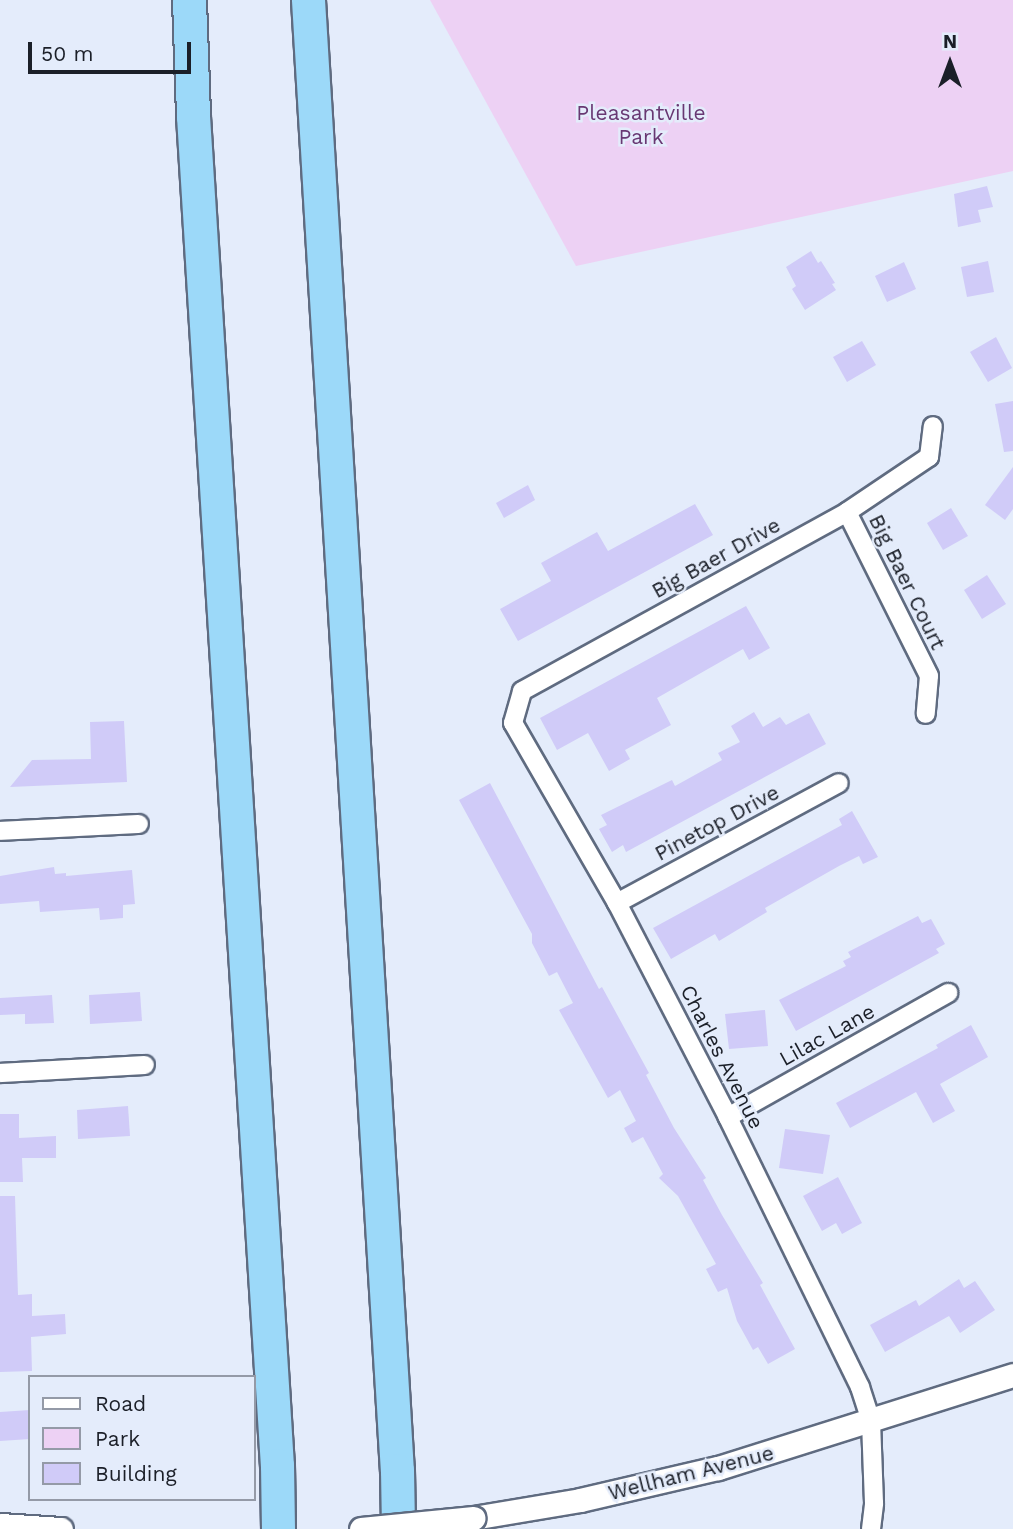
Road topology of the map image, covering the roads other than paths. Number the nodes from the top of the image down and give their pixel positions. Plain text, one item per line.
1 (189, 0) edge
2 (308, 0) edge
3 (933, 426) dead end
4 (847, 512) junction
5 (926, 714) dead end
6 (513, 723) joint
7 (839, 783) dead end
8 (139, 824) dead end
9 (0, 831) edge
10 (617, 903) junction
11 (948, 993) dead end
12 (145, 1065) dead end
13 (0, 1073) edge
14 (728, 1117) junction
15 (1013, 1375) edge
16 (871, 1421) junction
17 (0, 1525) edge
18 (61, 1529) edge
19 (278, 1529) edge
20 (360, 1529) edge
21 (398, 1529) edge
22 (871, 1529) edge

1 - 19 highway
2 - 21 highway
3 - 4 street, Big Baer Drive
4 - 5 street, Big Baer Court
4 - 6 street, Big Baer Drive
6 - 10 street, Charles Avenue
7 - 10 street, Pinetop Drive
8 - 9 street
10 - 14 street, Charles Avenue
11 - 14 street, Lilac Lane
12 - 13 street
14 - 16 street, Charles Avenue
15 - 16 street, Wellham Avenue
16 - 20 street, Wellham Avenue, bridge
16 - 22 street, Charles Avenue
17 - 18 street

